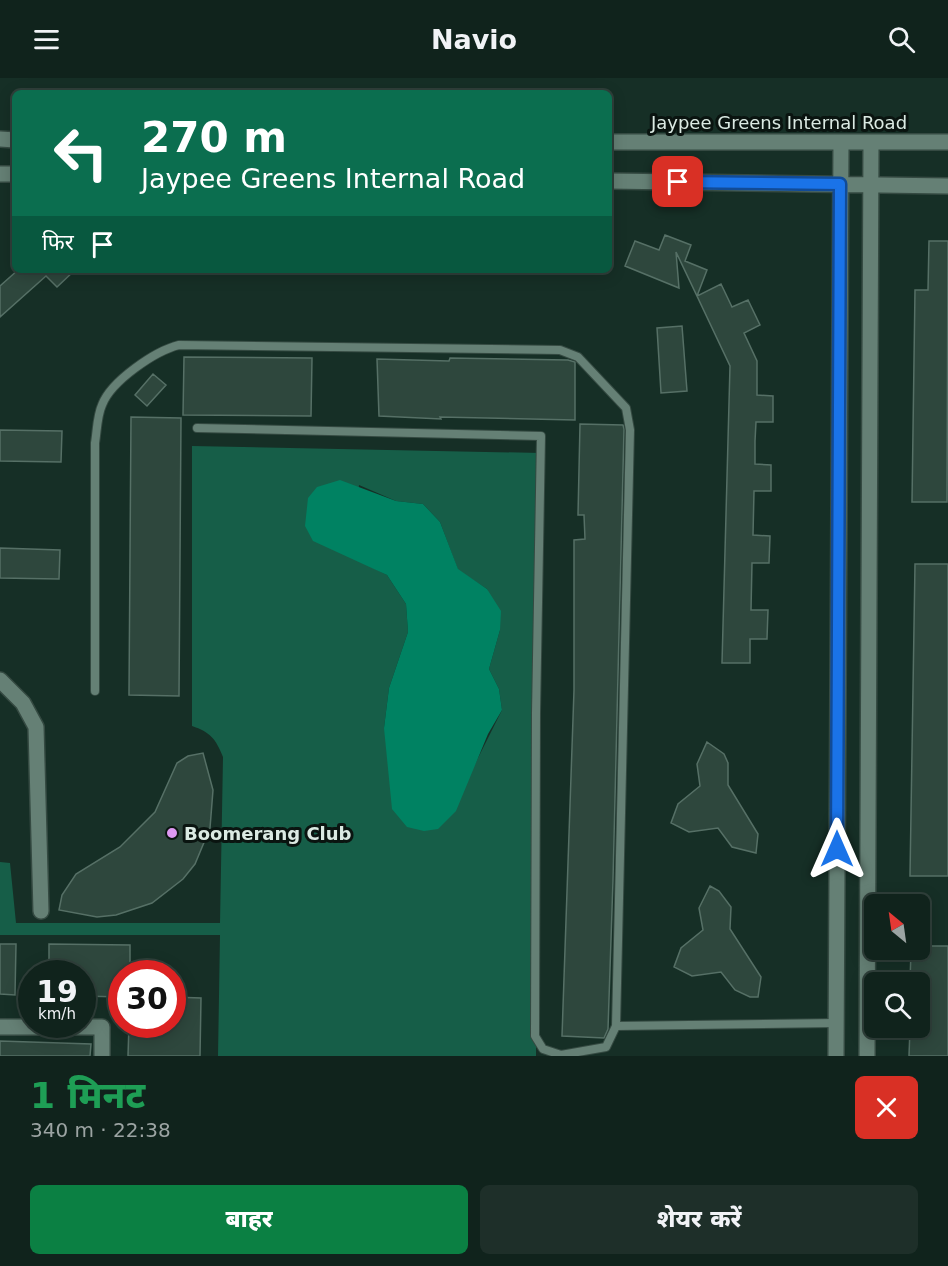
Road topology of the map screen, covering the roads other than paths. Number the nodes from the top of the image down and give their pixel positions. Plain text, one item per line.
1 (612, 142) edge
2 (841, 142) junction
3 (871, 142) junction
4 (948, 142) edge
5 (612, 182) edge
6 (840, 184) junction
7 (871, 185) junction
8 (948, 186) edge
9 (197, 428) dead end
10 (0, 680) edge
11 (95, 691) dead end
12 (41, 911) dead end
13 (836, 1023) junction
14 (616, 1026) junction
15 (0, 1027) edge
16 (102, 1056) edge
17 (836, 1056) edge
18 (867, 1056) edge

1 - 2 street, Jaypee Greens Internal Road
2 - 3 street, Jaypee Greens Internal Road
2 - 6 street
3 - 4 street, Jaypee Greens Internal Road
3 - 7 street
5 - 6 street
6 - 7 street
6 - 13 street
7 - 8 street
7 - 18 street
9 - 14 lane
10 - 12 street
11 - 14 lane
13 - 14 lane
13 - 17 street
15 - 16 street

